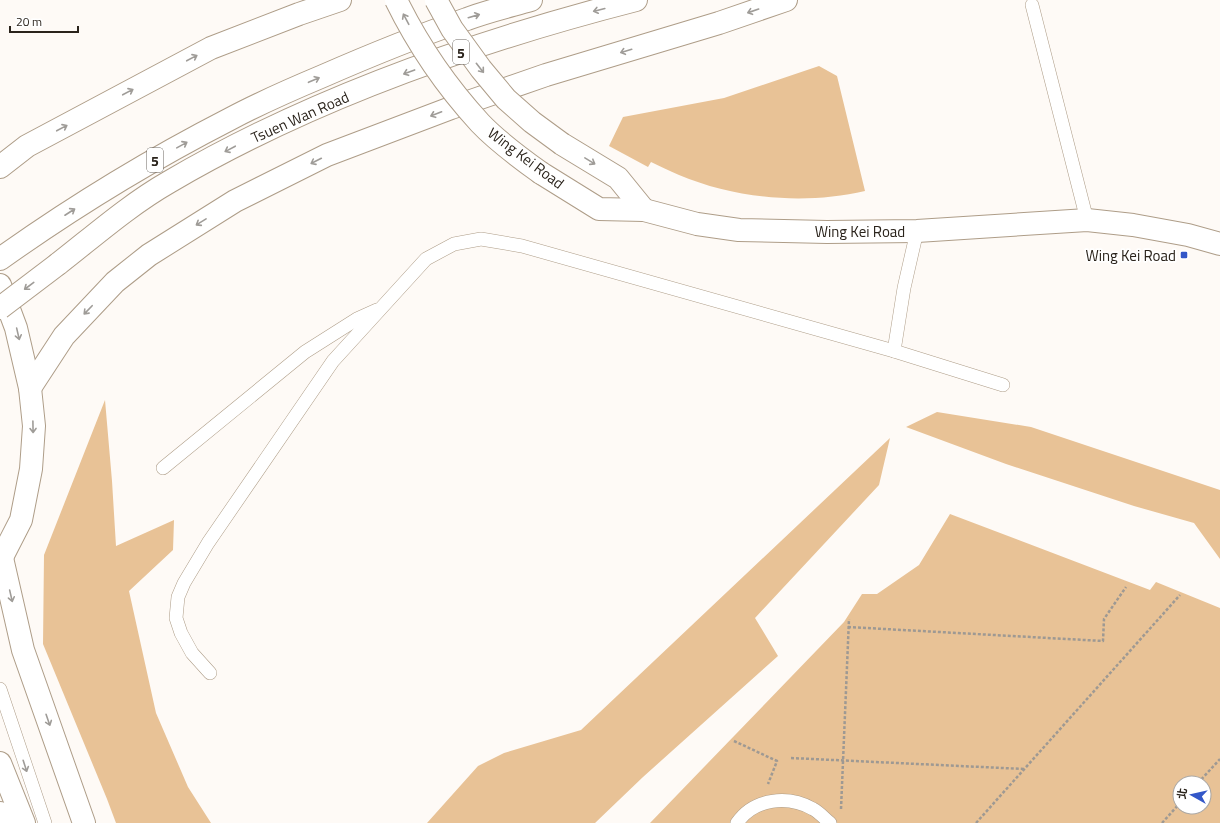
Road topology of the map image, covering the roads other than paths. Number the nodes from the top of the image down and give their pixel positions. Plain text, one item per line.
1 (340, 0) edge
2 (396, 0) edge
3 (436, 0) edge
4 (531, 0) edge
5 (636, 0) edge
6 (786, 0) edge
7 (1032, 5) dead end
8 (0, 146) edge
9 (27, 146) junction
10 (0, 167) edge
11 (644, 210) junction
12 (1087, 220) junction
13 (917, 231) junction
14 (1220, 244) edge
15 (0, 259) edge
16 (0, 285) edge
17 (382, 307) junction
18 (0, 308) edge
19 (894, 351) junction
20 (1003, 385) dead end
21 (30, 388) junction
22 (163, 468) dead end
23 (1, 560) edge
24 (210, 673) dead end
25 (0, 689) edge
26 (0, 762) edge
27 (0, 813) edge
28 (3, 823) edge
29 (24, 823) edge
30 (45, 823) edge
31 (84, 823) edge
32 (737, 823) edge
33 (830, 823) edge

9 -> 1 main road
11 -> 2 main road, Wing Kei Road, bridge
3 -> 11 main road, bridge
15 -> 4 main road, Tsuen Wan Road / 5
5 -> 18 main road, Tsuen Wan Road / 5, bridge
6 -> 21 main road
7 - 12 lane
8 - 9 main road
9 - 10 main road
11 - 13 main road, Wing Kei Road
12 - 13 main road, Wing Kei Road
12 - 14 main road, Wing Kei Road
13 - 19 lane
16 -> 21 main road
17 - 19 lane
17 - 22 lane
17 - 24 lane
19 - 20 lane
21 -> 23 main road
23 -> 31 main road
25 -> 30 lane
26 - 29 main road
27 - 28 main road
32 - 33 lane

